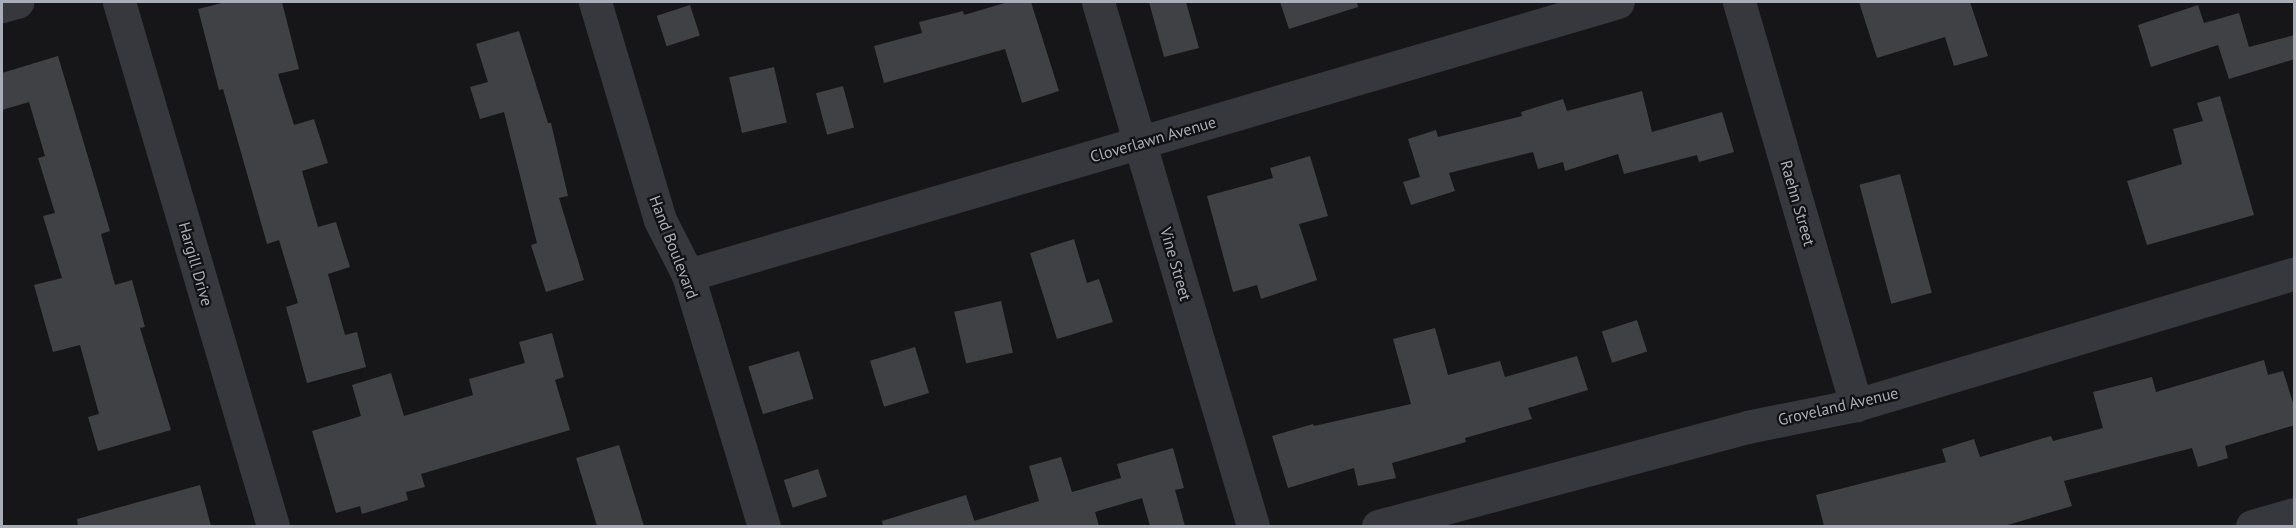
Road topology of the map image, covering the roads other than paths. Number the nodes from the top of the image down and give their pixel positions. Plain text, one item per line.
1 (17, 2) edge
2 (119, 2) edge
3 (595, 2) edge
4 (1098, 2) edge
5 (1618, 2) edge
6 (1739, 2) edge
7 (2, 6) edge
8 (1140, 143) junction
9 (2295, 274) edge
10 (688, 275) junction
11 (1856, 405) junction
12 (2295, 514) edge
13 (273, 526) edge
14 (764, 526) edge
15 (1253, 526) edge
16 (1378, 526) edge
17 (2252, 526) edge

1 - 7 street
2 - 13 street, Hargill Drive
3 - 10 street, Hand Boulevard
4 - 8 street, Vine Street
5 - 8 street, Cloverlawn Avenue
6 - 11 street, Raehn Street
8 - 10 street, Cloverlawn Avenue
8 - 15 street, Vine Street
9 - 11 street, Groveland Avenue
10 - 14 street, Hand Boulevard
11 - 16 street, Groveland Avenue
12 - 17 street

